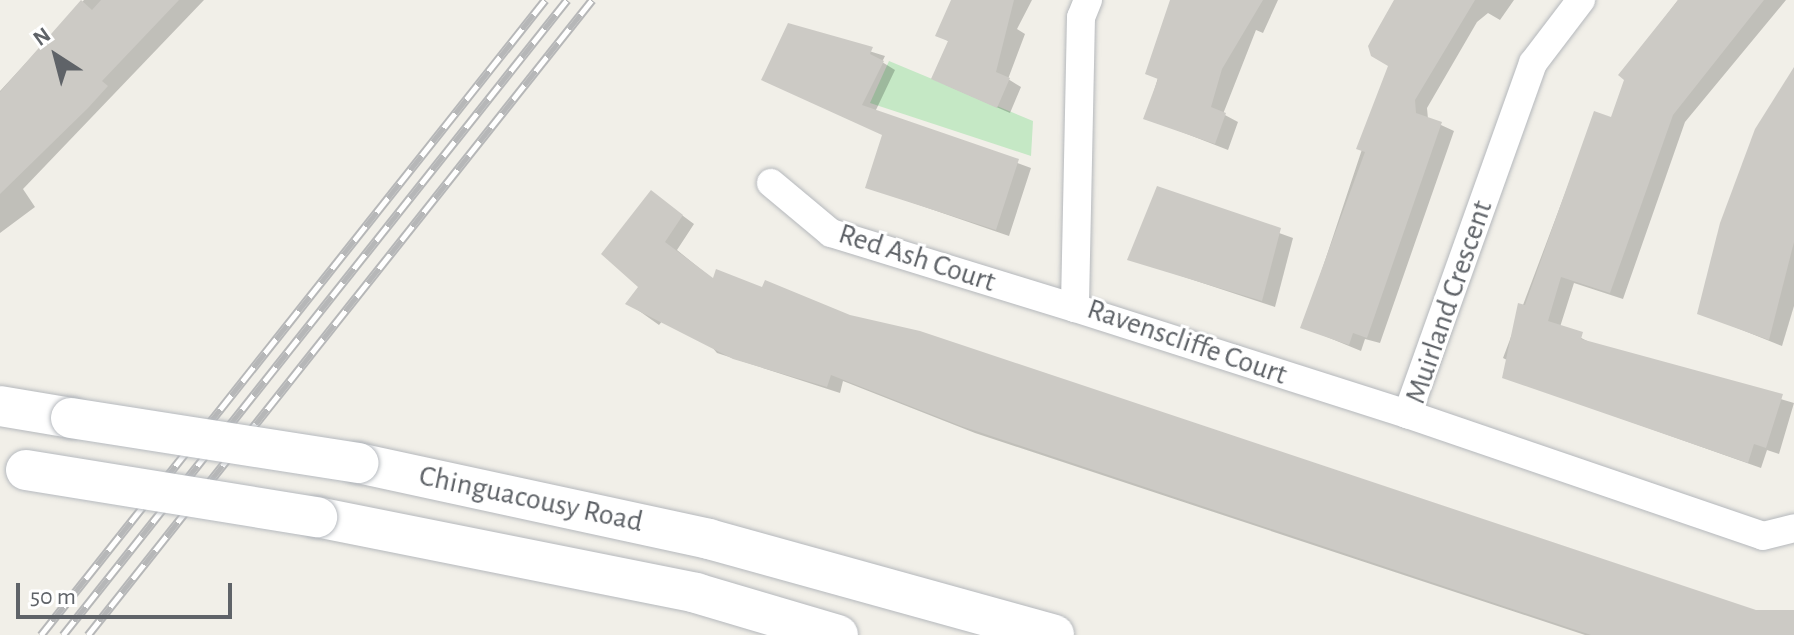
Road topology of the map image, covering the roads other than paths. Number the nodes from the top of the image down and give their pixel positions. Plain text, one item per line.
1 (1088, 0) edge
2 (1581, 0) edge
3 (771, 183) dead end
4 (1075, 308) junction
5 (0, 406) edge
6 (1407, 414) junction
7 (13, 468) edge
8 (1794, 528) edge
9 (838, 635) edge
10 (1054, 635) edge

1 - 4 street, Ravenscliffe Court
2 - 6 street, Muirland Crescent
3 - 4 street, Red Ash Court
4 - 6 street, Ravenscliffe Court
5 - 10 main road, Chinguacousy Road, bridge
6 - 8 street, Muirland Crescent
7 - 9 main road, Chinguacousy Road, bridge

